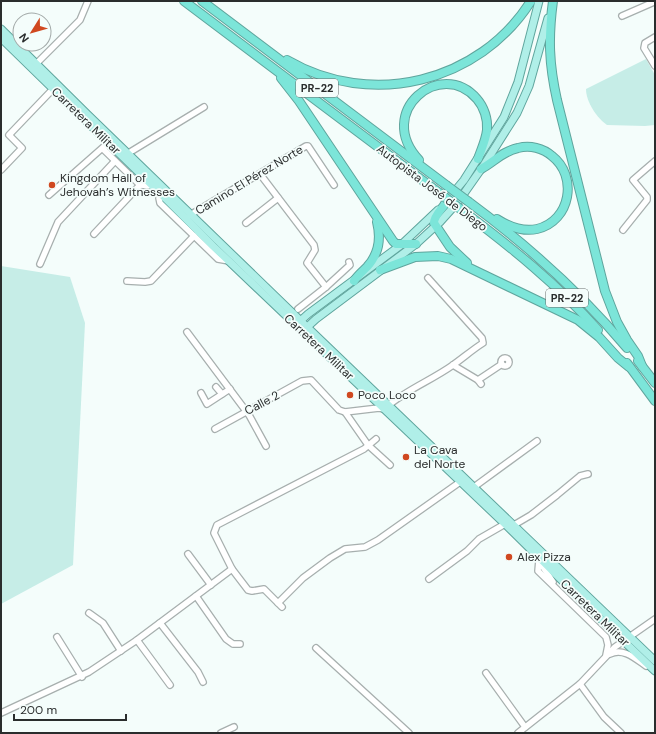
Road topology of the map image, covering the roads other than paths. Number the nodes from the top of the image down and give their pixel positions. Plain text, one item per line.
1 (88, 1) edge
2 (184, 1) edge
3 (202, 1) edge
4 (531, 1) edge
5 (539, 1) edge
6 (553, 1) edge
7 (654, 2) edge
8 (622, 16) dead end
9 (1, 29) edge
10 (655, 37) edge
11 (1, 38) edge
12 (268, 51) junction
13 (265, 62) junction
14 (36, 64) junction
15 (655, 66) edge
16 (54, 89) junction
17 (204, 107) dead end
18 (108, 143) junction
19 (103, 149) junction
20 (127, 154) junction
21 (478, 159) junction
22 (116, 161) junction
23 (655, 161) edge
24 (481, 169) junction
25 (1, 170) edge
26 (260, 174) junction
27 (432, 174) junction
28 (140, 185) junction
29 (334, 185) dead end
30 (154, 186) junction
31 (49, 195) dead end
32 (162, 195) junction
33 (278, 198) junction
34 (445, 204) junction
35 (190, 214) junction
36 (486, 215) junction
37 (376, 217) junction
38 (246, 223) dead end
39 (435, 226) junction
40 (623, 230) dead end
41 (94, 234) dead end
42 (194, 236) junction
43 (416, 244) junction
44 (401, 245) junction
45 (229, 261) junction
46 (350, 262) dead end
47 (40, 264) dead end
48 (380, 270) junction
49 (475, 270) junction
50 (428, 278) dead end
51 (354, 280) junction
52 (127, 281) dead end
53 (326, 287) junction
54 (298, 309) dead end
55 (298, 323) junction
56 (305, 329) junction
57 (187, 332) dead end
58 (502, 364) dead end
59 (453, 365) junction
60 (642, 366) junction
61 (629, 367) junction
62 (655, 383) edge
63 (216, 387) dead end
64 (230, 390) junction
65 (200, 393) dead end
66 (222, 394) junction
67 (655, 401) edge
68 (387, 408) junction
69 (247, 411) junction
70 (345, 412) junction
71 (215, 429) dead end
72 (376, 439) dead end
73 (537, 441) dead end
74 (368, 445) junction
75 (266, 446) dead end
76 (390, 465) dead end
77 (588, 474) dead end
78 (460, 482) junction
79 (474, 487) junction
80 (505, 524) junction
81 (514, 525) junction
82 (534, 552) junction
83 (188, 554) dead end
84 (232, 569) junction
85 (429, 579) dead end
86 (211, 585) junction
87 (196, 596) junction
88 (89, 613) dead end
89 (655, 619) edge
90 (160, 623) junction
91 (57, 637) dead end
92 (626, 638) junction
93 (137, 640) junction
94 (240, 644) dead end
95 (316, 648) dead end
96 (122, 651) junction
97 (606, 656) junction
98 (655, 661) edge
99 (655, 671) edge
100 (486, 673) dead end
101 (82, 677) junction
102 (204, 682) dead end
103 (580, 684) junction
104 (170, 685) dead end
105 (1, 713) edge
106 (234, 727) dead end
107 (526, 727) junction
108 (221, 733) edge
109 (409, 733) edge
110 (518, 733) edge
111 (621, 733) edge

1 - 14 street
2 - 13 highway, Autopista José de Diego / PR-22
3 - 12 highway, Autopista José de Diego / PR-22
4 - 12 highway
5 - 21 main road
6 - 24 main road
6 - 60 highway
7 - 8 street
9 - 14 main road, Carretera Militar
10 - 15 street
11 - 16 main road, Carretera Militar
12 - 27 highway, Autopista José de Diego / PR-22
13 - 37 highway
13 - 61 highway, Autopista José de Diego / PR-22, bridge
14 - 20 main road, Carretera Militar
16 - 18 main road, Carretera Militar
16 - 25 street
17 - 20 street
18 - 19 street
18 - 30 main road, Carretera Militar
19 - 22 street
19 - 31 street
20 - 35 main road, Carretera Militar
21 - 27 highway
21 - 34 main road
22 - 28 street
22 - 47 street
23 - 40 street
24 - 36 highway
24 - 39 main road
26 - 29 street, Camino El Pérez Norte
26 - 33 street
26 - 35 street, Camino El Pérez Norte
27 - 36 highway, Autopista José de Diego / PR-22, bridge
28 - 30 street
28 - 41 street
30 - 32 main road, Carretera Militar
32 - 42 street
32 - 45 main road, Carretera Militar
33 - 38 street
33 - 53 street
34 - 39 highway
34 - 44 main road
35 - 55 main road, Carretera Militar
36 - 60 highway, Autopista José de Diego / PR-22
37 - 44 highway
37 - 51 highway
39 - 43 main road
39 - 49 highway
42 - 45 street
42 - 52 street
43 - 44 highway
43 - 48 main road
44 - 51 main road
45 - 55 main road, Carretera Militar
46 - 53 street
48 - 49 highway
48 - 56 main road
49 - 61 highway
50 - 59 street
51 - 55 main road
53 - 54 street
55 - 56 main road, Carretera Militar
56 - 68 main road, Carretera Militar
57 - 64 street
58 - 59 street
59 - 68 street
60 - 62 highway, Autopista José de Diego / PR-22
61 - 67 highway, Autopista José de Diego / PR-22
63 - 66 street
64 - 66 street
64 - 69 street
65 - 66 street
68 - 70 street
68 - 78 main road, Carretera Militar
68 - 79 main road, Carretera Militar
69 - 70 street, Calle 2
69 - 71 street, Calle 2
69 - 75 street
70 - 74 street
72 - 74 street
73 - 79 street
74 - 76 street
74 - 84 street
77 - 81 street
78 - 80 main road, Carretera Militar
78 - 84 street
79 - 81 main road, Carretera Militar
80 - 81 street
80 - 82 main road, Carretera Militar
80 - 85 street
81 - 92 main road, Carretera Militar
82 - 92 main road, Carretera Militar
82 - 97 street
83 - 86 street
84 - 86 street
86 - 87 street
87 - 90 street
87 - 94 street
88 - 96 street
89 - 92 street
90 - 93 street
90 - 102 street
91 - 101 street
92 - 97 street
92 - 98 main road, Carretera Militar
92 - 99 main road, Carretera Militar
93 - 96 street
93 - 104 street
95 - 109 street
96 - 101 street
97 - 99 street
97 - 103 street
100 - 107 street
101 - 105 street
103 - 107 street
103 - 111 street
106 - 108 street
107 - 110 street

